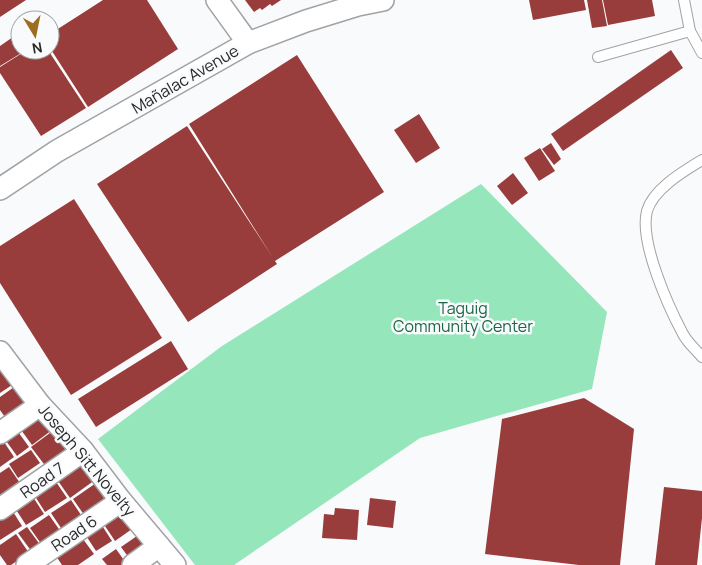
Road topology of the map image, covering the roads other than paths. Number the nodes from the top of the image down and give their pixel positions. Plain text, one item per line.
1 (217, 0) edge
2 (383, 0) edge
3 (684, 0) edge
4 (690, 31) junction
5 (248, 43) junction
6 (702, 53) edge
7 (598, 57) dead end
8 (702, 160) edge
9 (0, 189) edge
10 (1, 354) edge
11 (702, 357) edge
12 (40, 405) junction
13 (0, 433) edge
14 (83, 451) junction
15 (121, 501) junction
16 (0, 508) edge
17 (159, 546) junction
18 (27, 565) edge
19 (132, 565) edge
20 (175, 565) edge

1 - 5 street
2 - 5 street, Mañalac Avenue
3 - 4 lane
4 - 6 lane
4 - 7 lane
5 - 9 street, Mañalac Avenue
8 - 11 lane
10 - 12 street, Joseph Sitt Novelty
12 - 13 street
12 - 14 street, Joseph Sitt Novelty
14 - 15 street, Joseph Sitt Novelty
14 - 16 street, Road 7
15 - 17 street, Joseph Sitt Novelty
15 - 18 street, Road 6
17 - 19 street
17 - 20 street, Joseph Sitt Novelty

